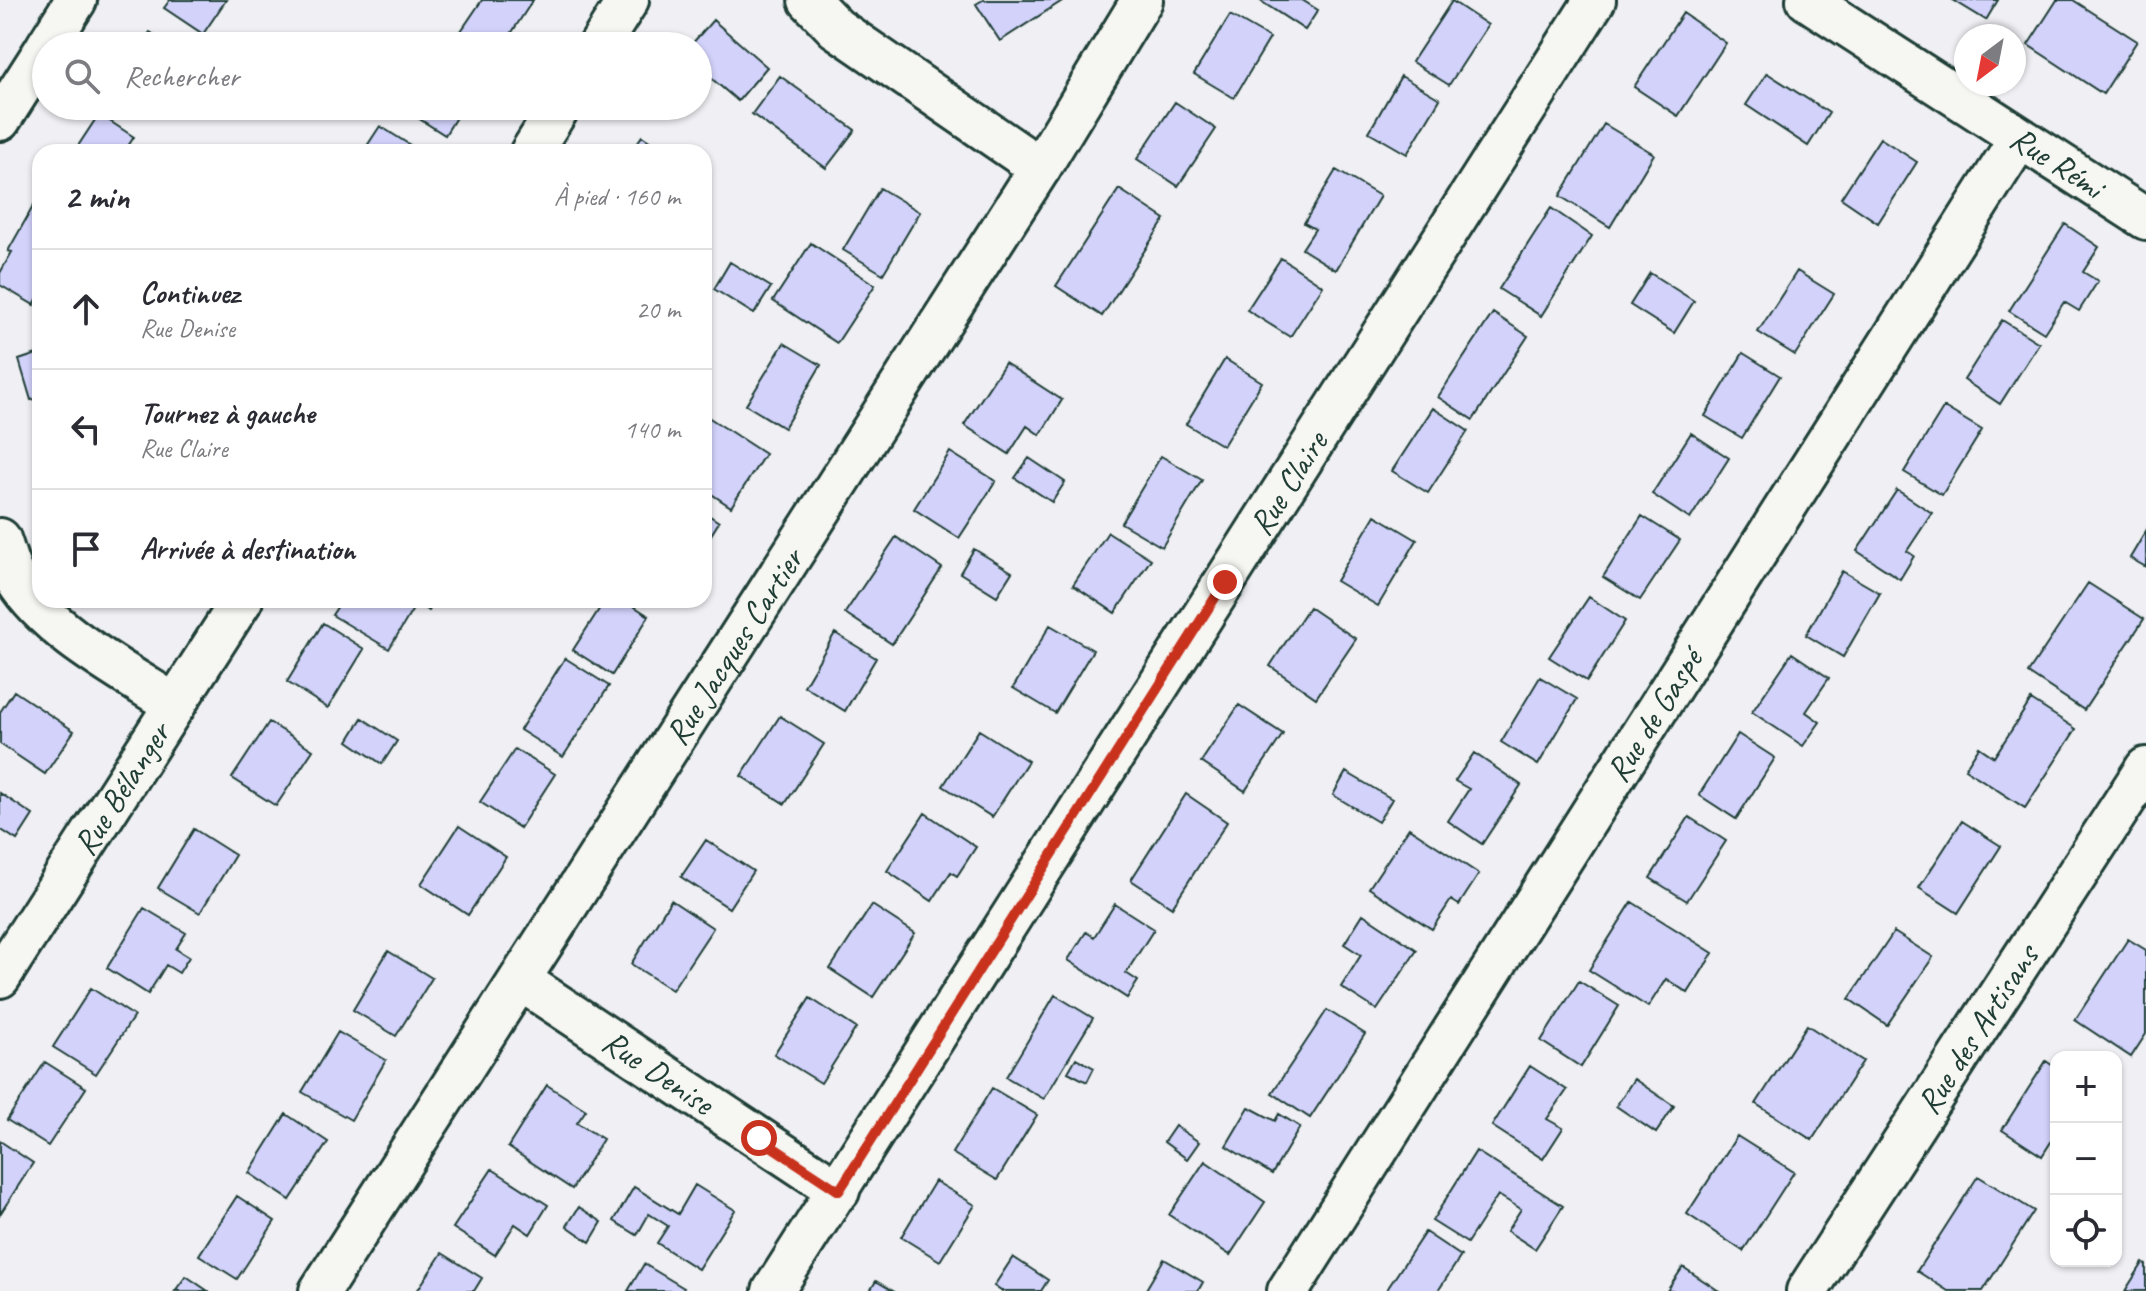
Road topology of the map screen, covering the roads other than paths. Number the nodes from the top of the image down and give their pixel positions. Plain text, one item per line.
1 (76, 0) edge
2 (628, 0) edge
3 (809, 0) edge
4 (1142, 0) edge
5 (1595, 0) edge
6 (1807, 0) edge
7 (56, 32) edge
8 (608, 32) edge
9 (32, 69) edge
10 (0, 120) edge
11 (551, 120) edge
12 (2019, 139) junction
13 (536, 144) edge
14 (1040, 168) junction
15 (2146, 219) edge
16 (0, 539) edge
17 (32, 599) edge
18 (39, 608) edge
19 (237, 608) edge
20 (175, 705) junction
21 (2146, 768) edge
22 (0, 977) edge
23 (520, 980) junction
24 (839, 1191) junction
25 (320, 1291) edge
26 (773, 1291) edge
27 (1288, 1291) edge
28 (1807, 1291) edge

1 - 7 street
2 - 8 street
3 - 14 street
4 - 14 street, Rue Jacques Cartier
5 - 24 street, Rue Claire
6 - 12 street, Rue Rémi
9 - 10 street
11 - 13 street
12 - 15 street, Rue Rémi
12 - 27 street, Rue de Gaspé
14 - 23 street, Rue Jacques Cartier
16 - 17 street
18 - 20 street
19 - 20 street, Rue Bélanger
20 - 22 street, Rue Bélanger
21 - 28 street, Rue des Artisans
23 - 24 street, Rue Denise
23 - 25 street, Rue Jacques Cartier
24 - 26 street, Rue Claire

